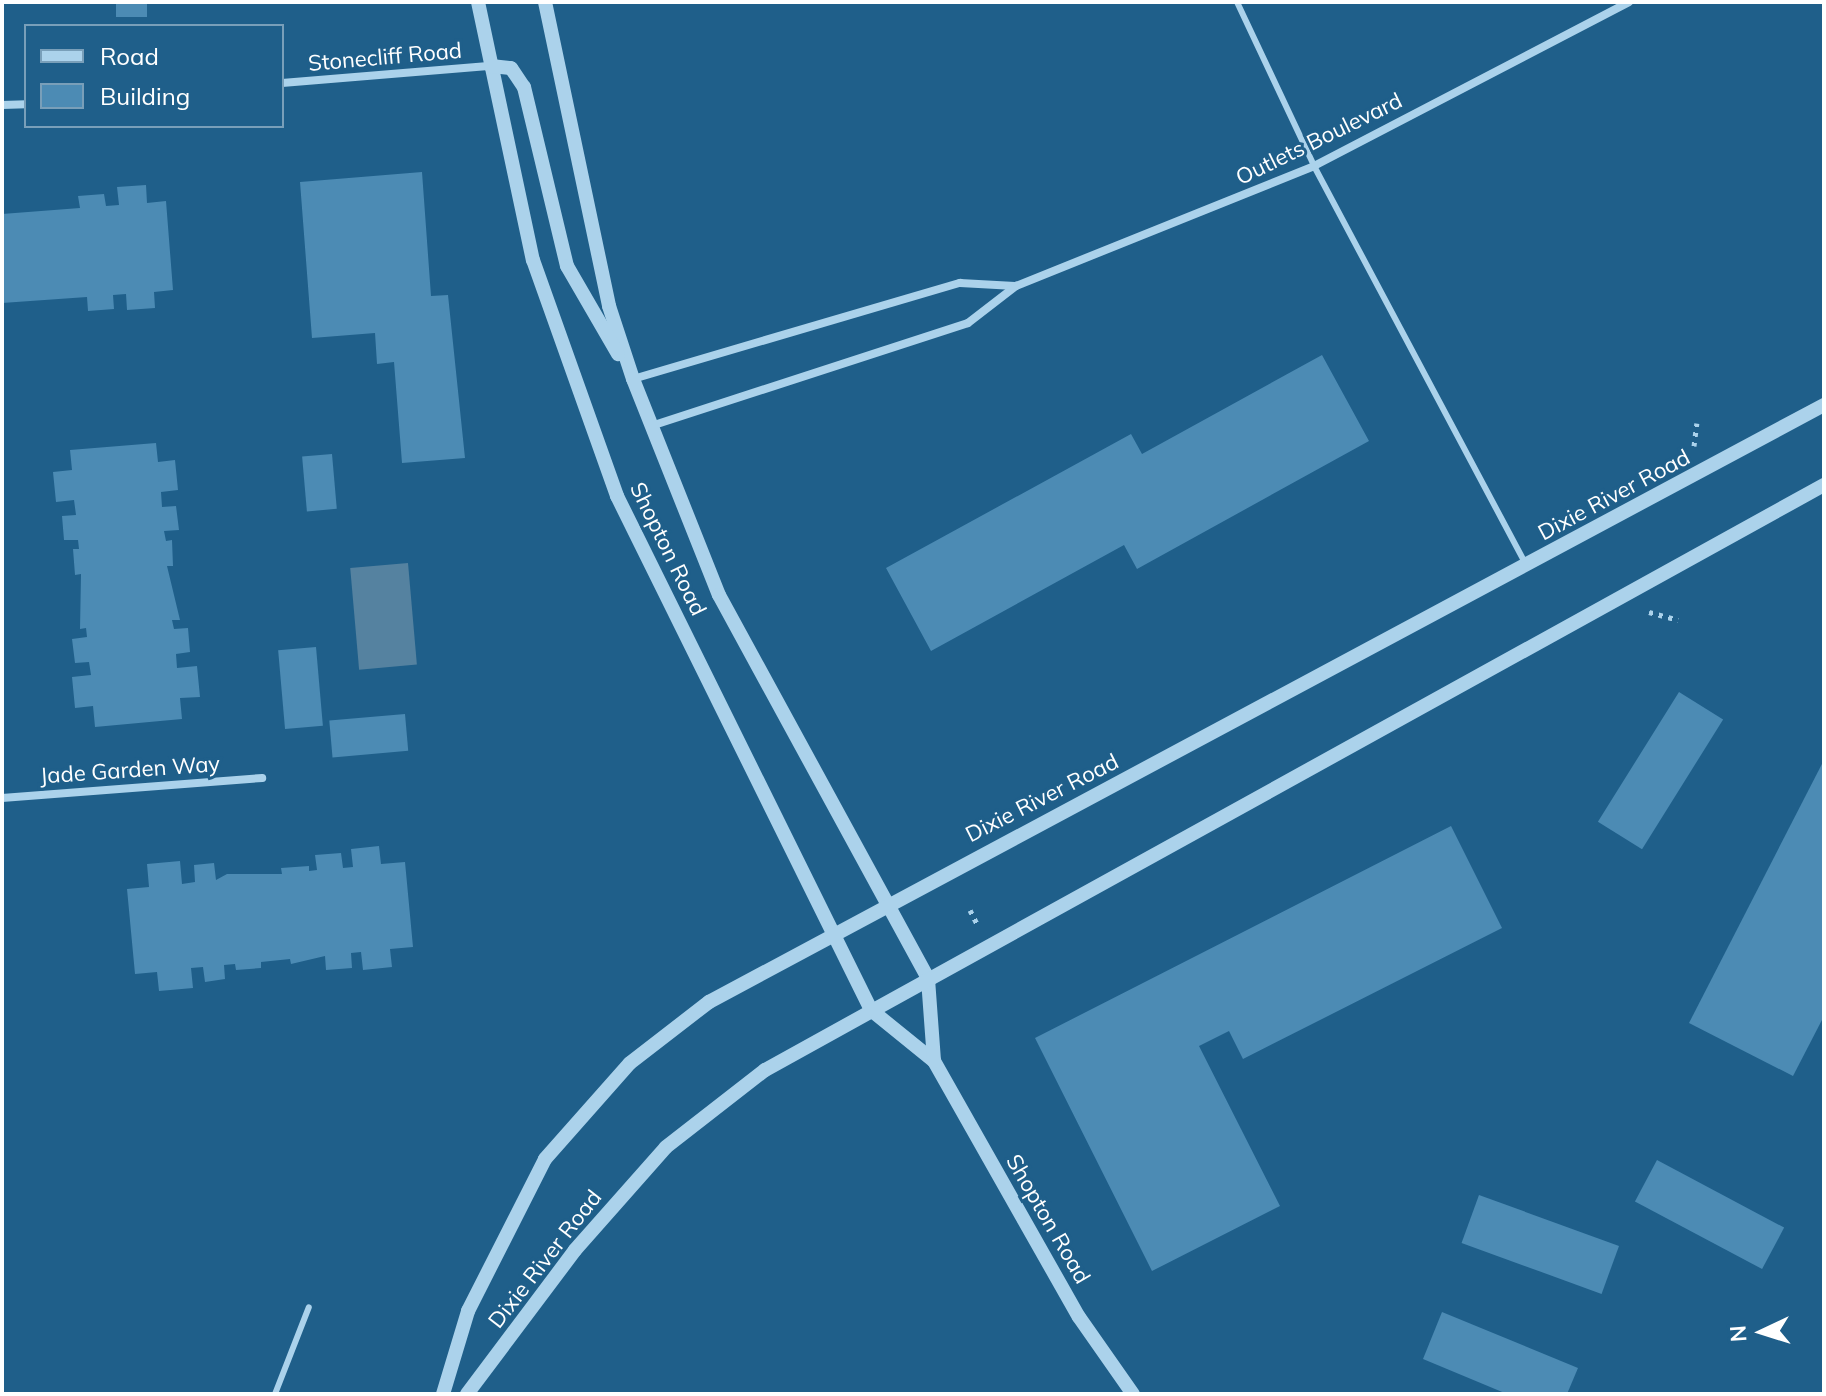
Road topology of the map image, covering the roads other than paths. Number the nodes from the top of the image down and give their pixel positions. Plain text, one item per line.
1 (478, 2) edge
2 (545, 2) edge
3 (1237, 2) edge
4 (1629, 2) edge
5 (491, 66) junction
6 (284, 83) edge
7 (24, 104) edge
8 (2, 105) edge
9 (1314, 166) junction
10 (1016, 286) junction
11 (633, 379) junction
12 (1824, 405) edge
13 (651, 426) junction
14 (1824, 485) edge
15 (1528, 567) junction
16 (262, 778) dead end
17 (2, 798) edge
18 (885, 904) junction
19 (828, 933) junction
20 (928, 979) junction
21 (871, 1010) junction
22 (934, 1061) junction
23 (309, 1307) dead end
24 (275, 1394) edge
25 (443, 1394) edge
26 (467, 1394) edge
27 (1133, 1394) edge

1 - 5 street, Shopton Road
2 - 11 street, Shopton Road
3 - 9 lane
4 - 9 street, Outlets Boulevard
5 - 6 street, Stonecliff Road
5 - 11 street
5 - 19 street, Shopton Road
7 - 8 street
9 - 10 street, Outlets Boulevard
9 - 15 lane
10 - 11 street, Outlets Boulevard
10 - 13 street, Outlets Boulevard
11 - 13 street, Shopton Road
12 - 15 street, Dixie River Road
13 - 18 street, Shopton Road
14 - 20 street, Dixie River Road
15 - 18 street, Dixie River Road
16 - 17 street, Jade Garden Way
18 - 19 street, Dixie River Road
18 - 20 street, Shopton Road
19 - 21 street, Shopton Road
19 - 25 street, Dixie River Road
20 - 21 street, Dixie River Road
20 - 22 street, Shopton Road
21 - 22 street, Shopton Road
21 - 26 street, Dixie River Road
22 - 27 street, Shopton Road
23 - 24 lane

